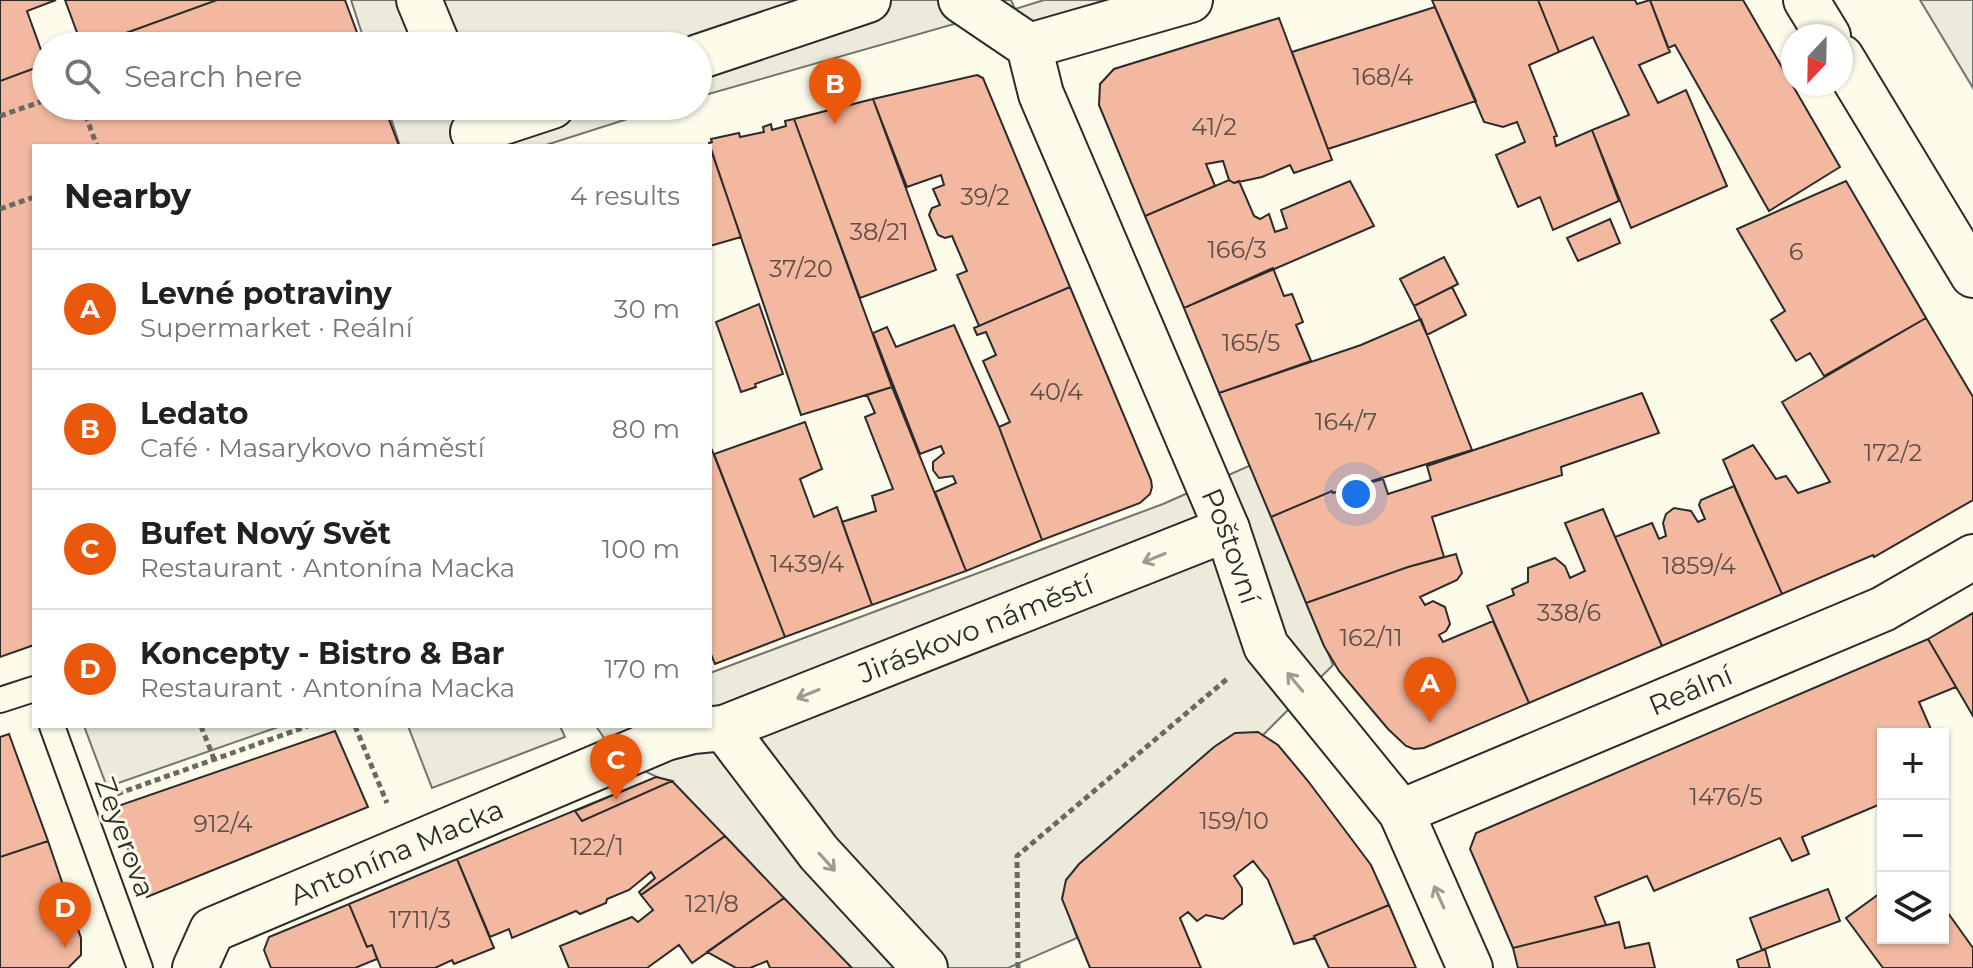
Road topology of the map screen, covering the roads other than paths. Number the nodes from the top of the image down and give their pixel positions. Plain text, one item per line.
1 (419, 0) edge
2 (868, 0) edge
3 (961, 0) edge
4 (1190, 0) edge
5 (1806, 0) edge
6 (1821, 24) edge
7 (432, 32) edge
8 (1029, 46) junction
9 (712, 52) edge
10 (1853, 77) edge
11 (499, 120) edge
12 (469, 128) edge
13 (1973, 275) edge
14 (1227, 529) junction
15 (1973, 557) edge
16 (32, 690) edge
17 (0, 700) edge
18 (53, 728) edge
19 (724, 728) junction
20 (628, 744) edge
21 (1401, 812) junction
22 (140, 968) edge
23 (195, 968) edge
24 (925, 968) edge
25 (1470, 968) edge

1 - 7 street
2 - 9 street
3 - 8 street
4 - 8 street
5 - 6 street
8 - 14 street, Poštovní
10 - 13 street
11 - 12 street
14 -> 19 street, Jiráskovo náměstí
21 -> 14 street, Poštovní
15 - 21 street, Reální
16 - 17 lane
18 - 22 lane, Zeyerova
19 - 20 street, Jiráskovo náměstí
19 -> 24 street
20 - 23 street, Antonína Macka
25 -> 21 street, Poštovní

